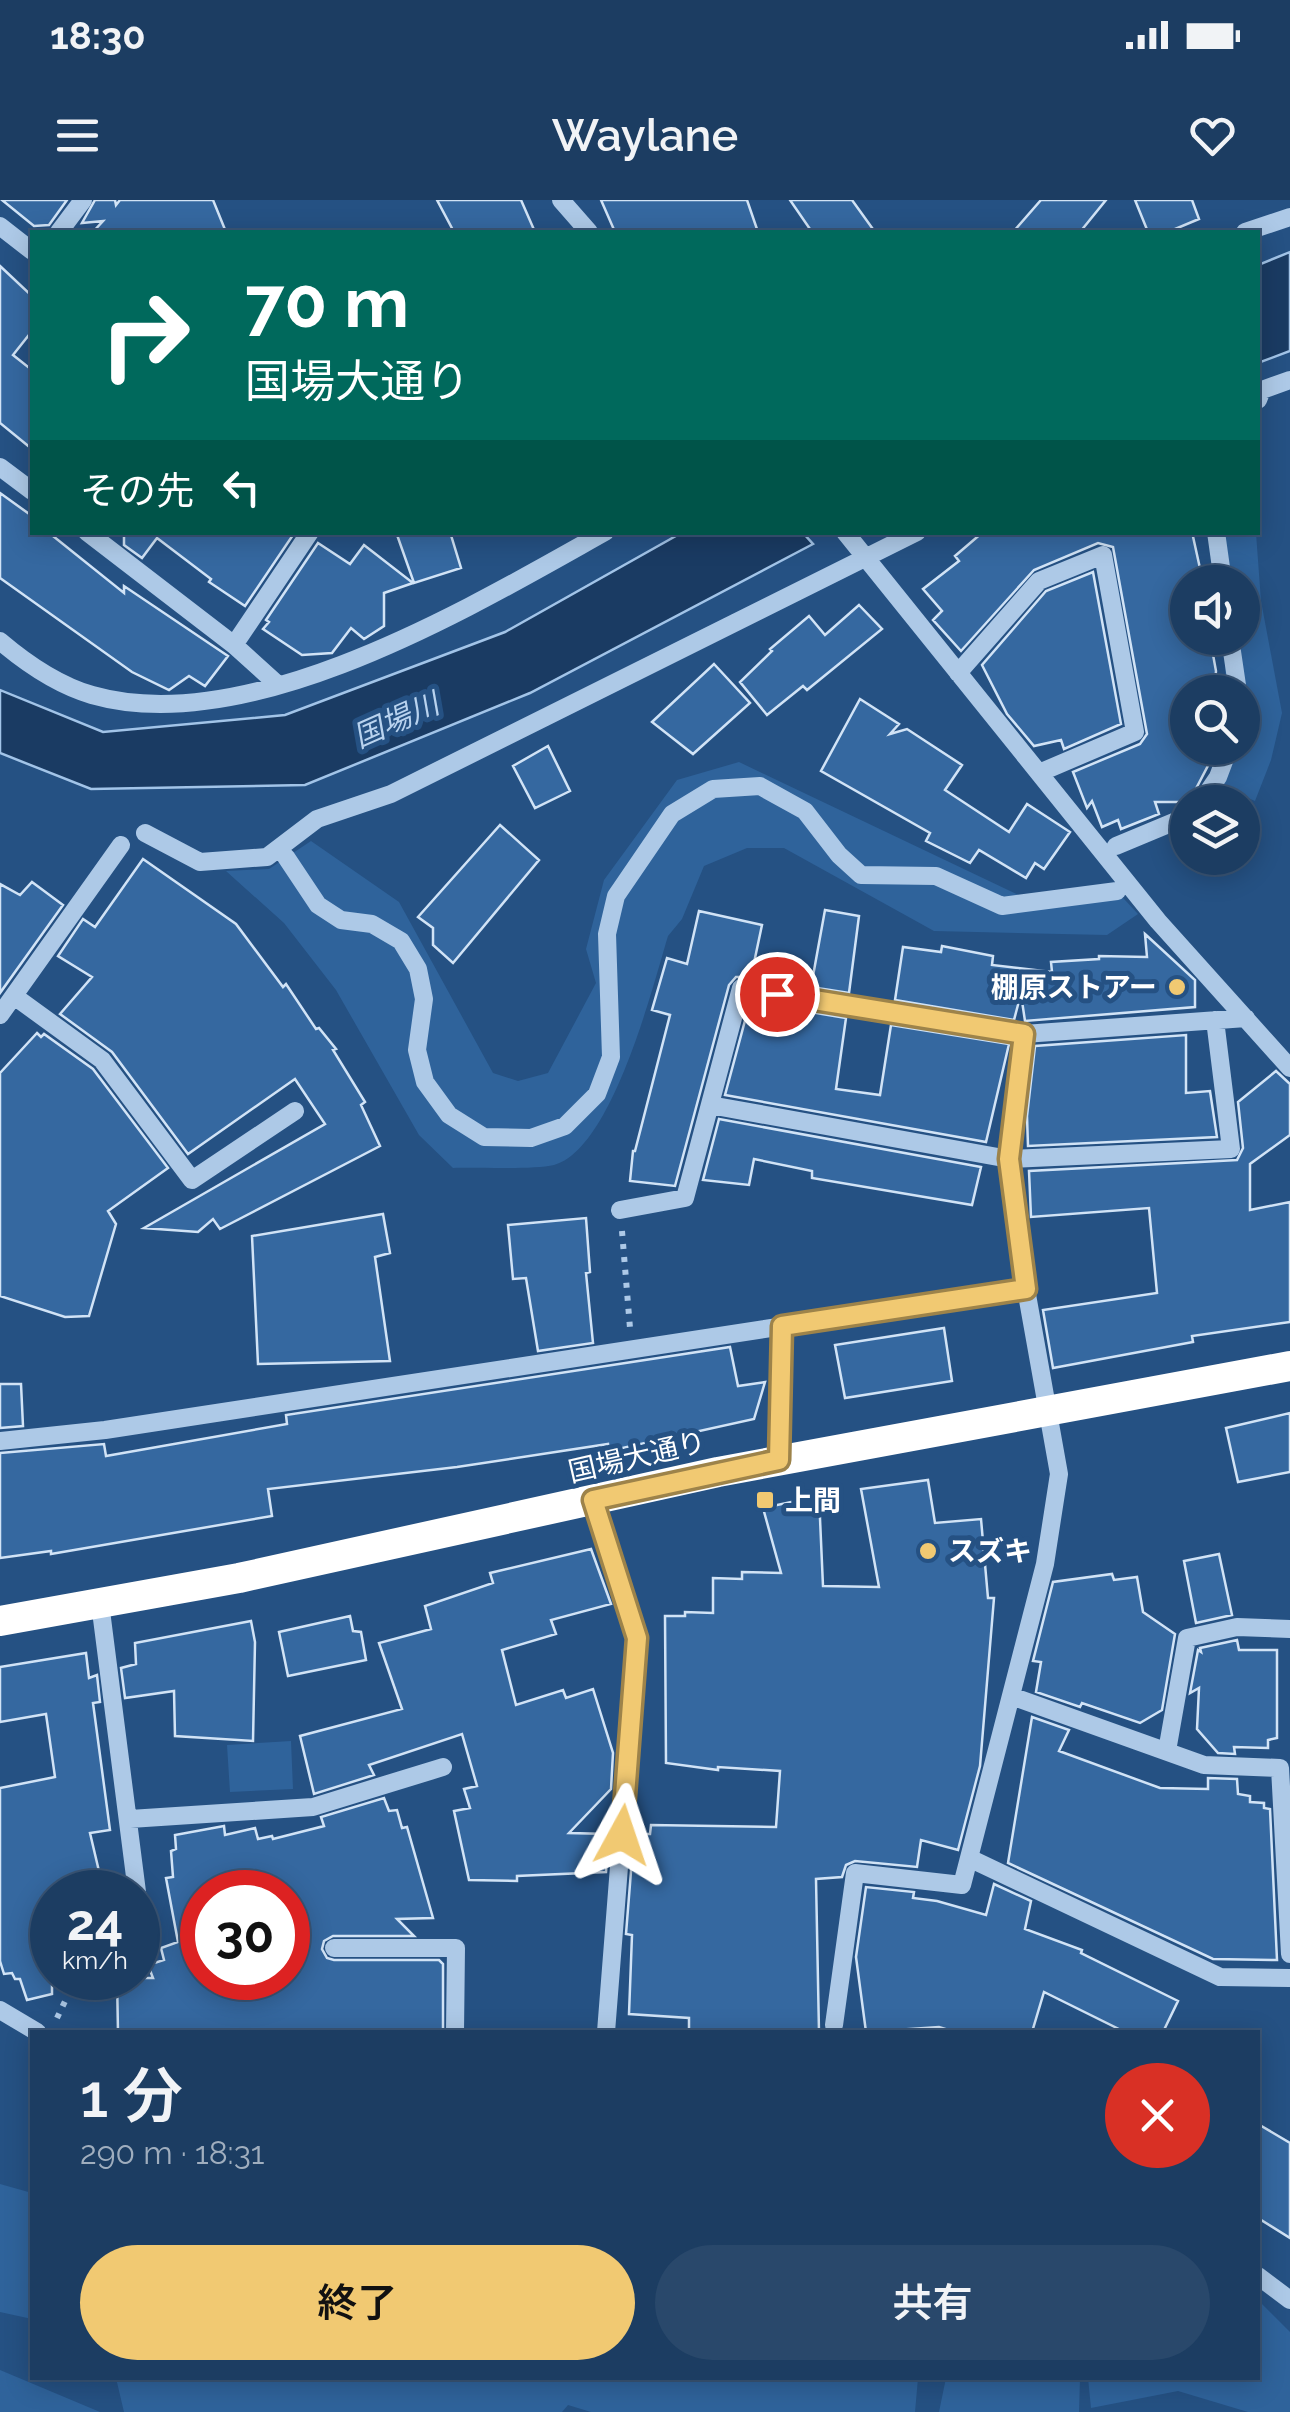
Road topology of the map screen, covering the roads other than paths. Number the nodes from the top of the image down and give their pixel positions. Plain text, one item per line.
1 (83, 200) edge
2 (561, 200) edge
3 (1290, 217) edge
4 (0, 226) edge
5 (60, 230) edge
6 (587, 230) edge
7 (1251, 230) edge
8 (30, 249) edge
9 (1290, 380) edge
10 (1260, 395) edge
11 (0, 467) edge
12 (30, 490) edge
13 (90, 535) edge
14 (308, 535) edge
15 (599, 535) edge
16 (903, 535) edge
17 (1216, 535) edge
18 (855, 545) edge
19 (1221, 565) edge
20 (0, 641) edge
21 (234, 645) junction
22 (958, 673) junction
23 (276, 684) junction
24 (1039, 773) junction
25 (1170, 824) edge
26 (145, 834) dead end
27 (121, 845) dead end
28 (1116, 846) dead end
29 (286, 858) dead end
30 (1117, 890) dead end
31 (14, 996) junction
32 (0, 1016) edge
33 (1246, 1018) junction
34 (1215, 1020) junction
35 (1024, 1034) junction
36 (1290, 1068) edge
37 (710, 1105) junction
38 (295, 1111) dead end
39 (1009, 1159) junction
40 (620, 1210) road end
41 (1026, 1289) junction
42 (782, 1326) junction
43 (1290, 1366) edge
44 (1047, 1412) junction
45 (0, 1441) edge
46 (779, 1460) junction
47 (593, 1500) junction
48 (100, 1603) junction
49 (0, 1621) edge
50 (1290, 1629) edge
51 (1011, 1696) junction
52 (1166, 1751) junction
53 (443, 1766) dead end
54 (130, 1819) junction
55 (969, 1858) junction
56 (135, 1870) edge
57 (334, 1948) dead end
58 (1290, 1954) edge
59 (1290, 1978) edge
60 (0, 2010) edge
61 (834, 2025) dead end
62 (34, 2030) edge
63 (455, 2030) edge
64 (606, 2030) edge
65 (1260, 2278) edge
66 (1290, 2300) edge

1 - 5 street
2 - 6 street
3 - 7 street
4 - 8 street
9 - 10 street
11 - 12 street
13 - 21 street
14 - 21 street
15 - 23 street
16 - 18 street
17 - 19 street
18 - 22 street
18 - 26 street
20 - 23 street
21 - 23 street
22 - 24 street
22 - 24 street
24 - 33 street
25 - 28 street
27 - 31 street
29 - 30 street
31 - 32 street
31 - 38 street
33 - 34 street
33 - 36 street
34 - 35 street
34 - 39 street
35 - 37 street
35 - 39 street
37 - 39 street
37 - 40 street
39 - 41 street
41 - 42 street
41 - 44 street
42 - 45 street
42 - 46 street
43 - 44 highway, 国場大通り
44 - 46 highway, 国場大通り
44 - 51 street
46 - 47 highway, 国場大通り
47 - 48 highway, 国場大通り
47 - 64 street
48 - 49 highway, 国場大通り
48 - 54 street
50 - 52 street
51 - 52 street
51 - 55 street
52 - 58 street
53 - 54 street
54 - 56 street
55 - 59 street
55 - 61 street
57 - 63 street
60 - 62 street
65 - 66 street

